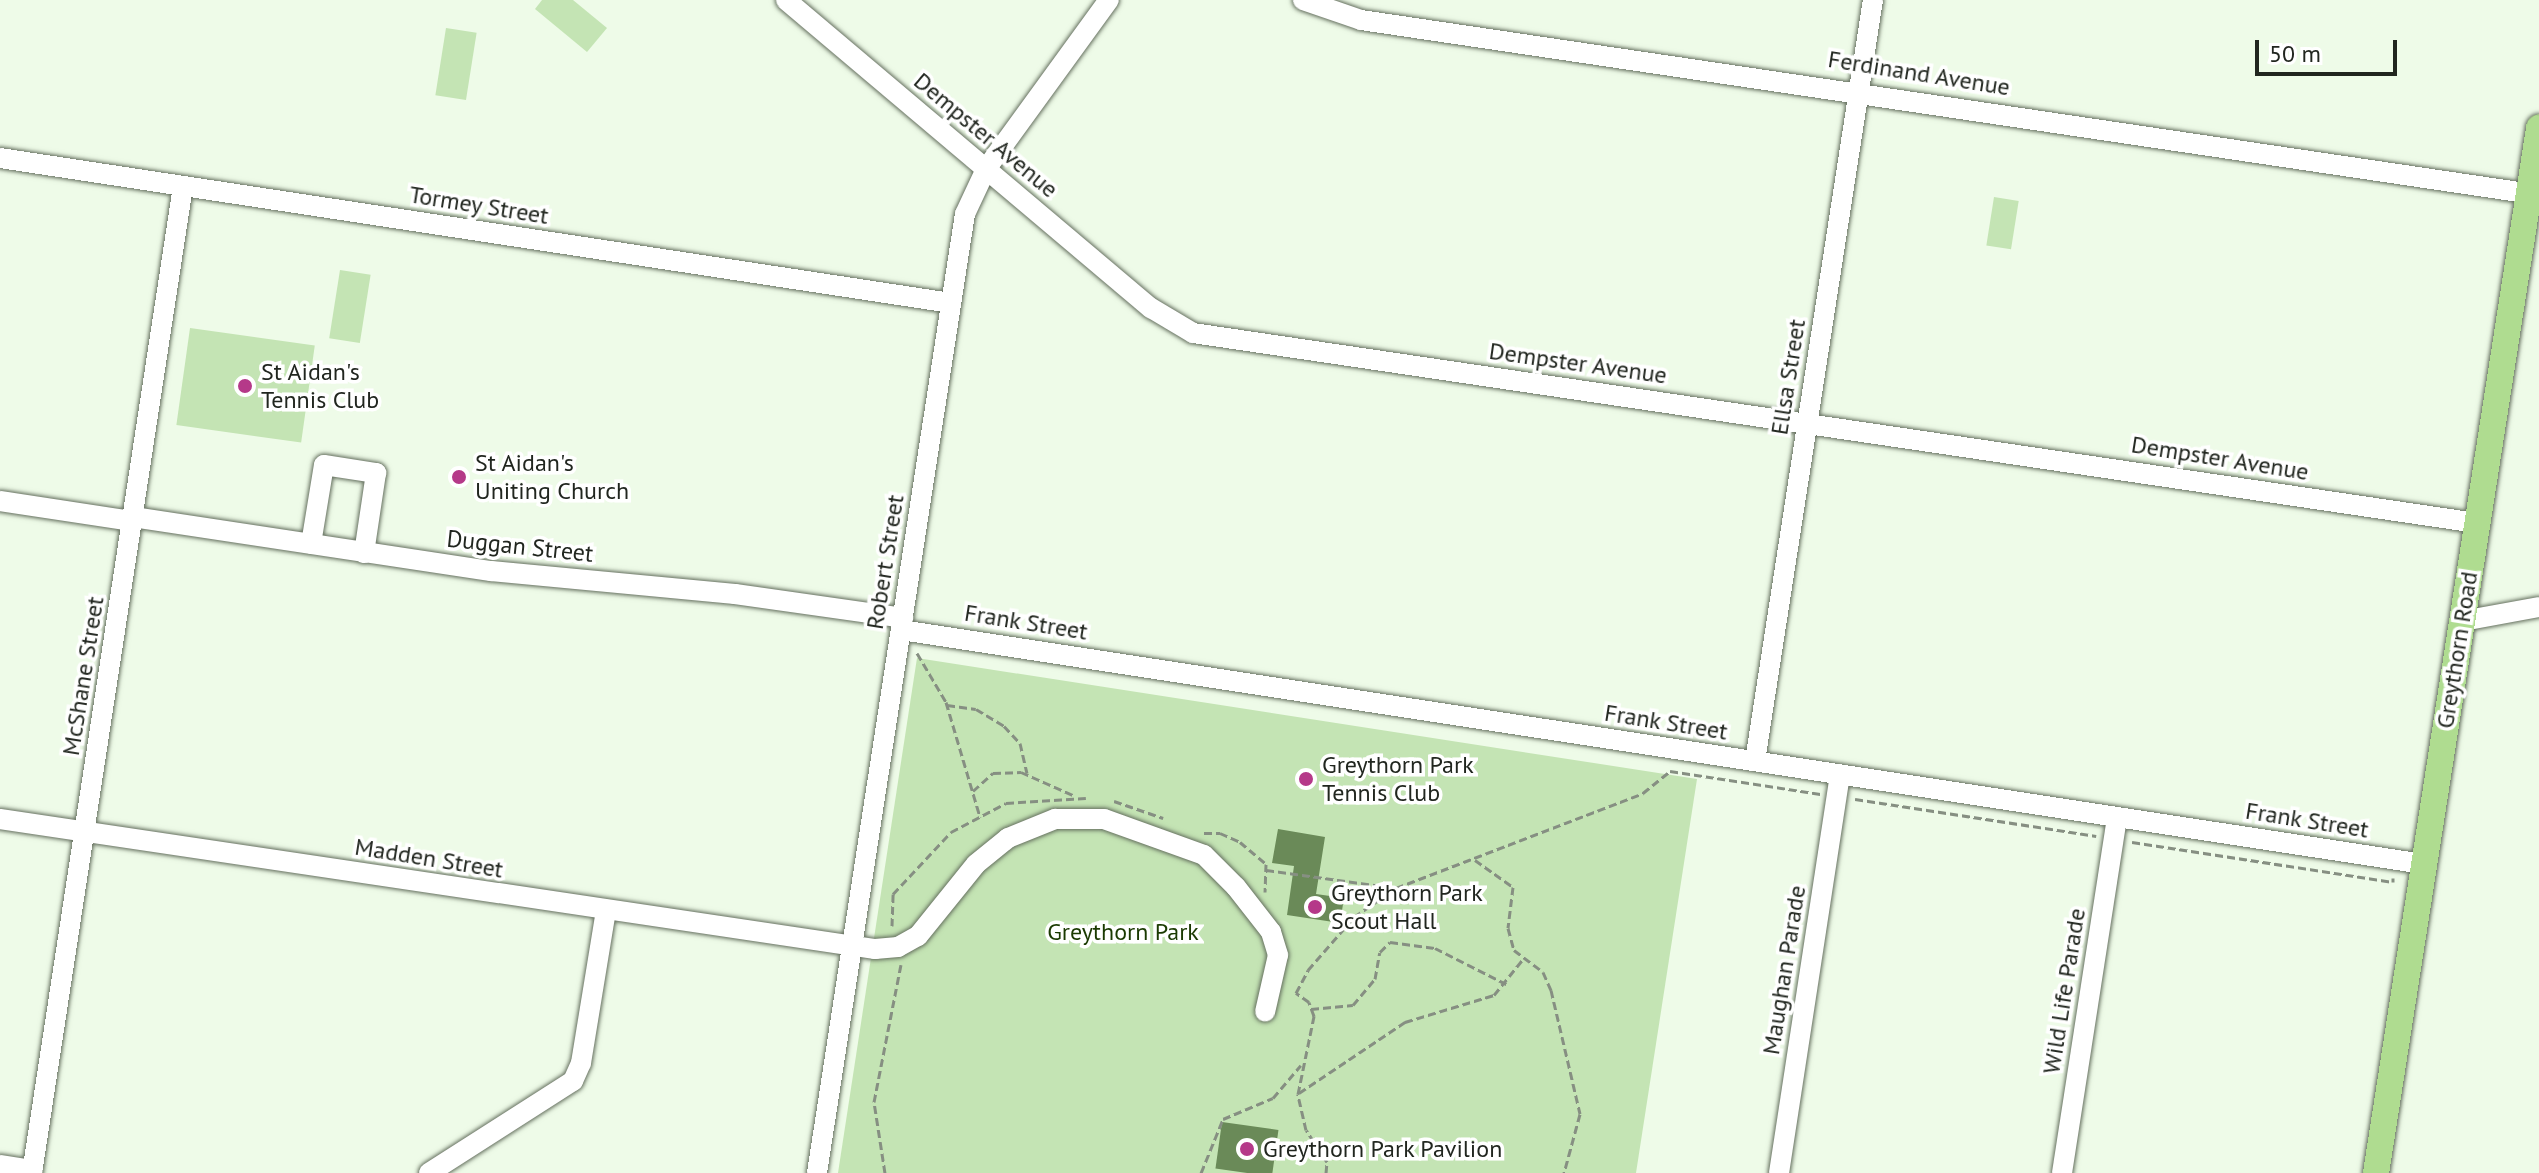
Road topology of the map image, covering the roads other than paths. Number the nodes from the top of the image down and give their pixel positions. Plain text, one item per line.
1 (786, 0) edge
2 (1109, 0) edge
3 (1303, 0) edge
4 (1873, 0) edge
5 (1859, 90) junction
6 (2539, 128) edge
7 (0, 158) edge
8 (986, 169) junction
9 (183, 186) junction
10 (2534, 194) edge
11 (951, 303) junction
12 (1807, 423) junction
13 (0, 501) edge
14 (133, 519) junction
15 (2477, 523) junction
16 (311, 544) junction
17 (364, 553) junction
18 (2539, 607) edge
19 (2462, 621) junction
20 (902, 624) junction
21 (1755, 761) junction
22 (1840, 775) junction
23 (2117, 818) junction
24 (0, 819) edge
25 (85, 832) junction
26 (2423, 864) junction
27 (606, 911) junction
28 (851, 947) junction
29 (1265, 1012) dead end
30 (0, 1165) edge
31 (33, 1171) edge
32 (429, 1173) edge
33 (817, 1173) edge
34 (1779, 1173) edge
35 (2062, 1173) edge
36 (2376, 1173) edge

1 - 8 street, Dempster Avenue
2 - 8 street, Robert Street
3 - 5 street, Ferdinand Avenue
4 - 5 street, Ellsa Street
5 - 10 street, Ferdinand Avenue
5 - 12 street, Ellsa Street
6 - 10 main road, Greythorn Road
7 - 9 street, Tormey Street
8 - 11 street, Robert Street
8 - 12 street, Dempster Avenue
9 - 11 street, Tormey Street
9 - 14 street, McShane Street
10 - 15 main road, Greythorn Road
11 - 20 street, Robert Street
12 - 15 street, Dempster Avenue
12 - 21 street, Ellsa Street
13 - 14 street, Duggan Street
14 - 16 street, Duggan Street
14 - 25 street, McShane Street
15 - 19 main road, Greythorn Road
16 - 17 street, Duggan Street
16 - 17 street
17 - 20 street, Duggan Street
18 - 19 street
19 - 26 main road, Greythorn Road
20 - 21 street, Frank Street
20 - 28 street, Robert Street
21 - 22 street, Frank Street
22 - 23 street, Frank Street
22 - 34 street, Maughan Parade
23 - 26 street, Frank Street
23 - 35 street, Wild Life Parade
24 - 25 street, Madden Street
25 - 27 street, Madden Street
25 - 31 street, McShane Street
26 - 36 main road, Greythorn Road
27 - 28 street, Madden Street
27 - 32 street
28 - 29 street, Madden Street
28 - 33 street, Robert Street
30 - 31 street

